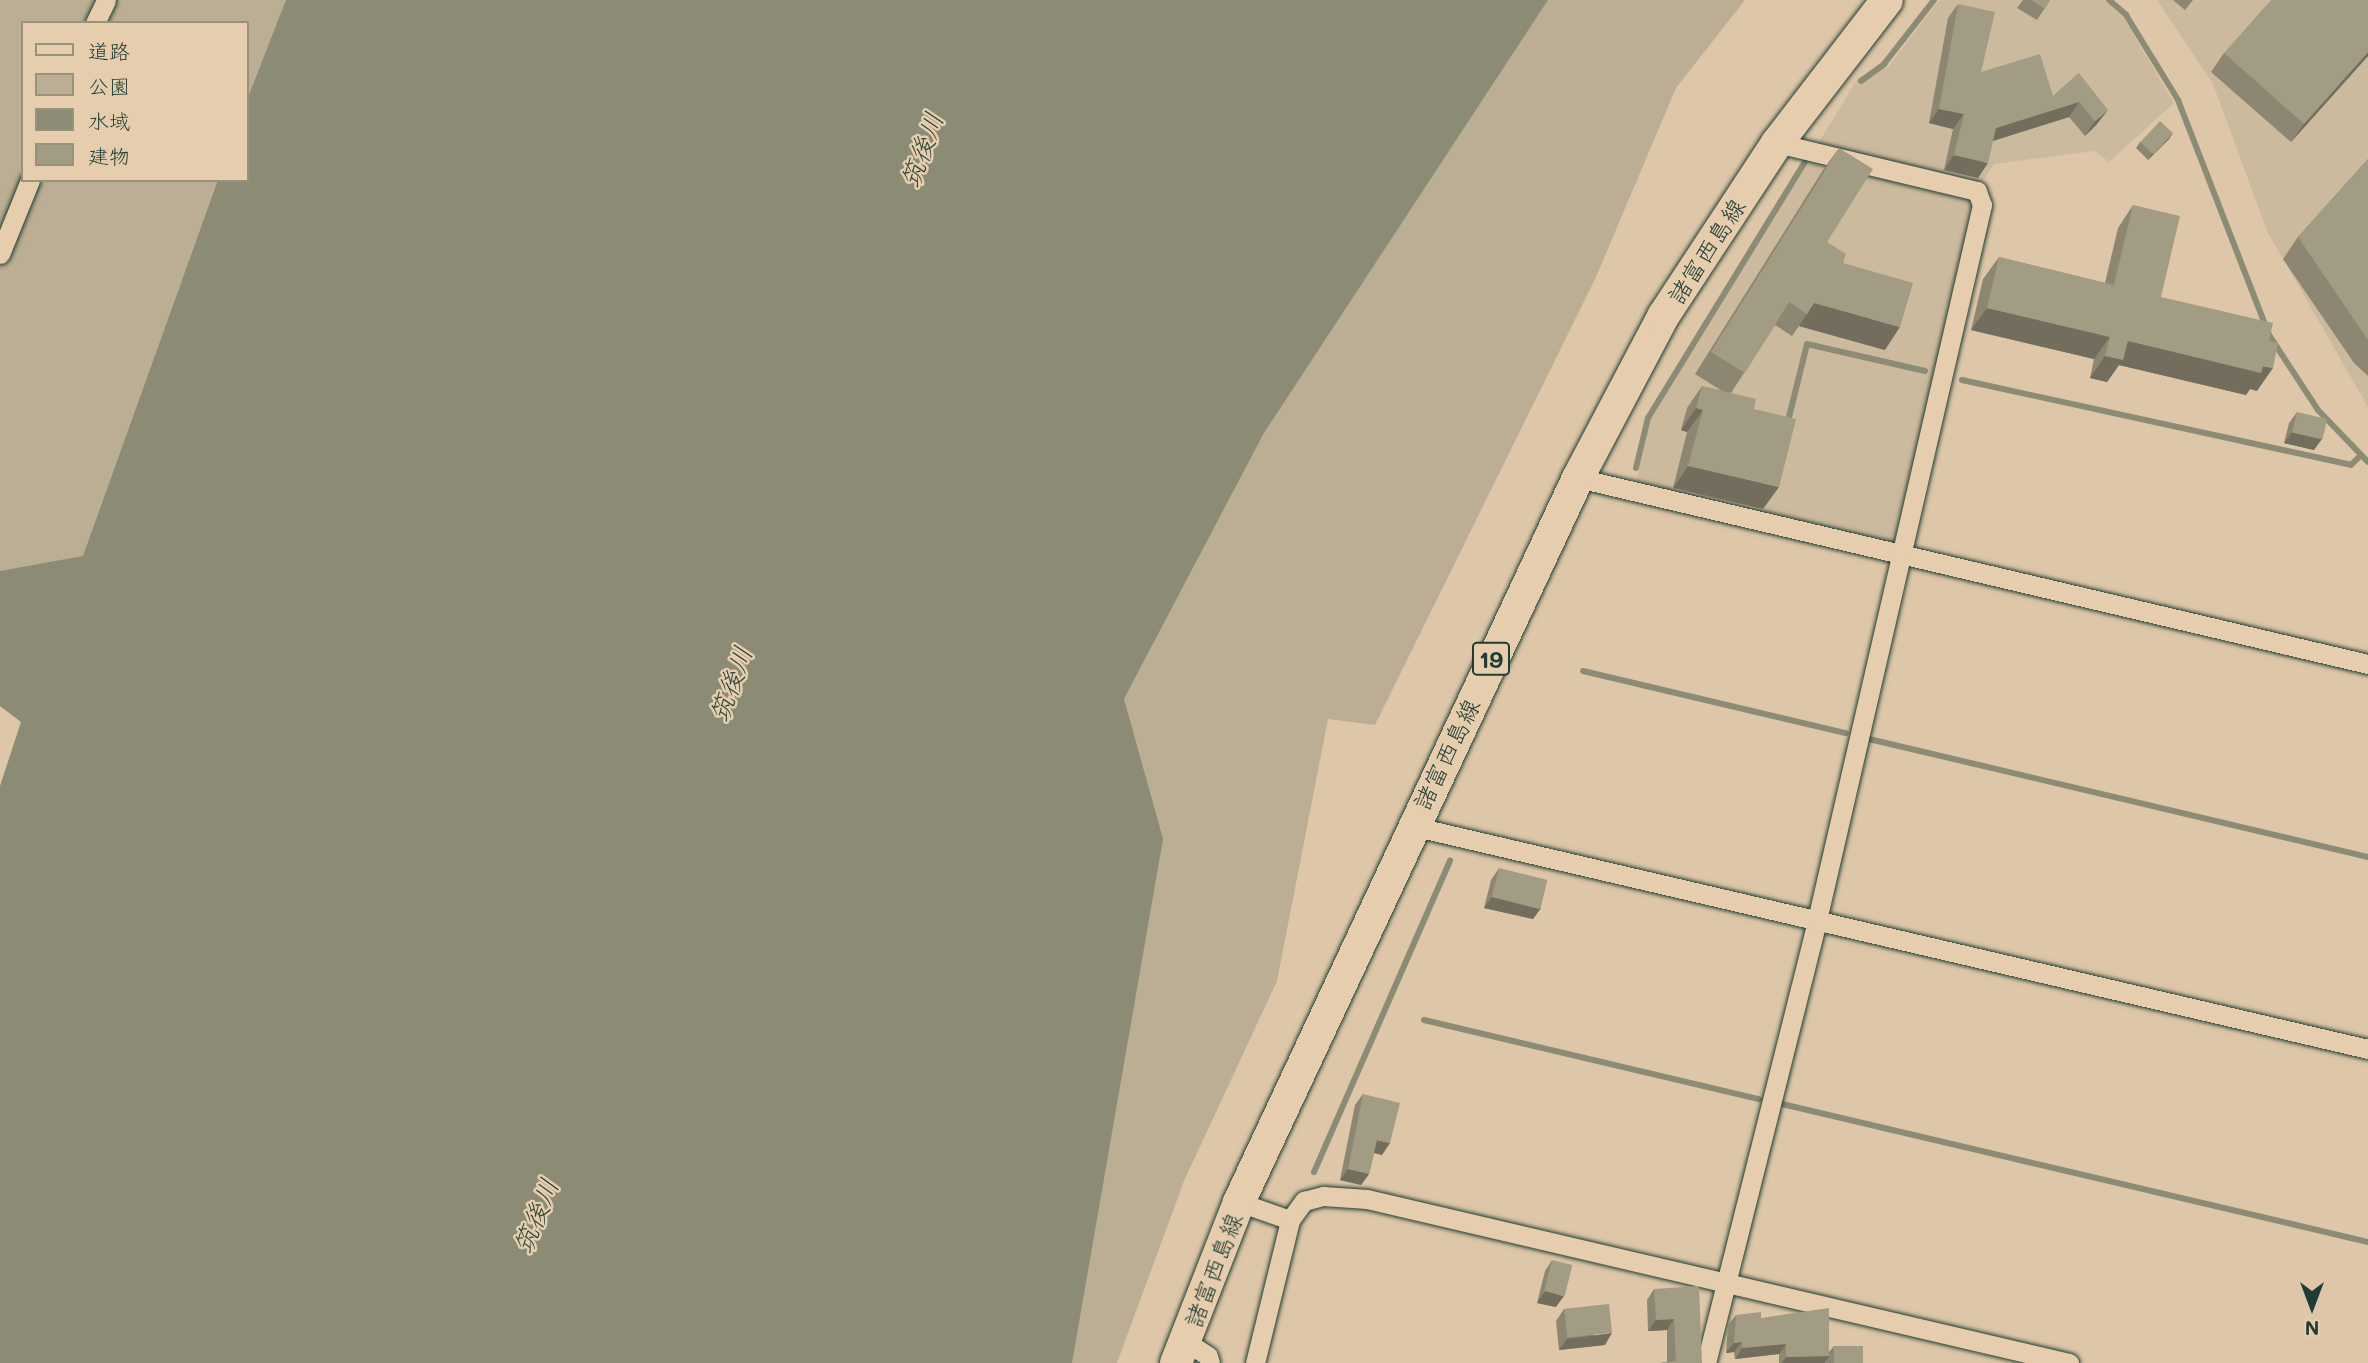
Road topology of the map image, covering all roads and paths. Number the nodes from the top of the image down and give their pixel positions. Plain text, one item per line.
1 (106, 0) edge
2 (1887, 0) edge
3 (96, 21) edge
4 (1777, 142) junction
5 (29, 182) edge
6 (0, 254) edge
7 (1578, 478) junction
8 (1900, 557) junction
9 (2368, 664) edge
10 (1412, 826) junction
11 (1816, 920) junction
12 (2368, 1049) edge
13 (1239, 1202) junction
14 (1290, 1220) junction
15 (1726, 1284) junction
16 (1181, 1352) edge
17 (1210, 1363) edge
18 (1255, 1363) edge
19 (1706, 1363) edge
20 (2068, 1363) edge

1 - 3 street
2 - 4 main road, 諸富西島線 / 19
4 - 7 main road, 諸富西島線 / 19
4 - 8 street
5 - 6 street
7 - 8 street
7 - 10 main road, 諸富西島線 / 19
8 - 9 street
8 - 11 street
10 - 11 street
10 - 13 main road, 諸富西島線 / 19
11 - 12 street
11 - 15 street
13 - 14 street
13 - 16 main road, 諸富西島線 / 19
14 - 15 street
14 - 18 street
15 - 19 street
15 - 20 street
16 - 17 street

